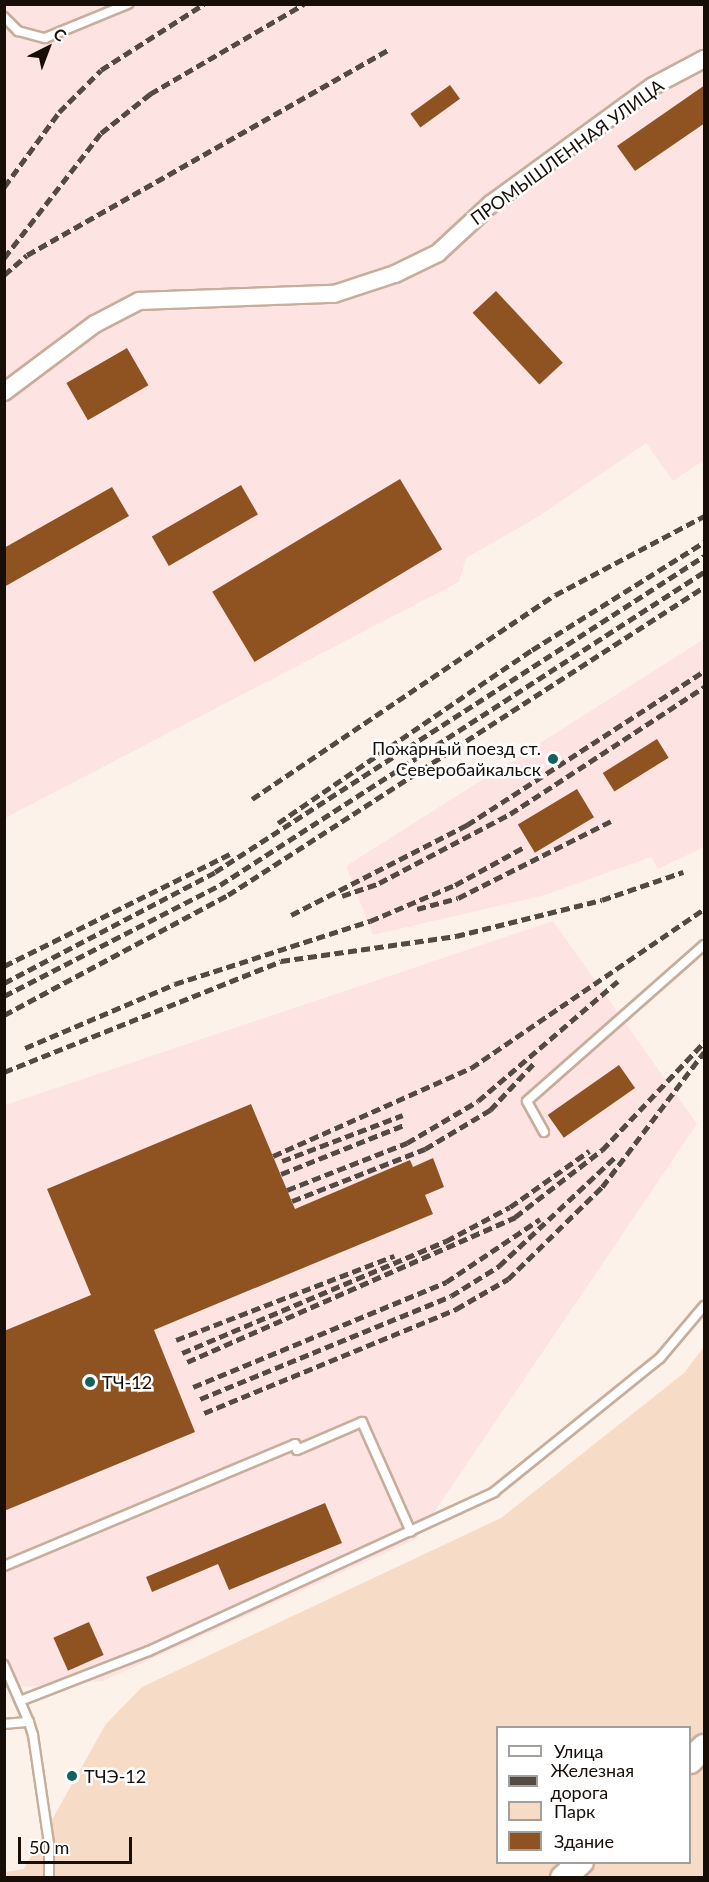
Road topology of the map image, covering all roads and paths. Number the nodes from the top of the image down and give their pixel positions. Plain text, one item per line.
1 (128, 4) edge
2 (4, 17) edge
3 (705, 59) edge
4 (4, 392) edge
5 (705, 945) edge
6 (544, 1132) dead end
7 (705, 1306) edge
8 (411, 1532) junction
9 (4, 1566) edge
10 (4, 1665) edge
11 (20, 1701) junction
12 (29, 1722) junction
13 (4, 1724) edge
14 (705, 1747) edge
15 (691, 1760) edge
16 (580, 1864) edge
17 (49, 1878) edge
18 (563, 1878) edge

1 - 2 lane
3 - 4 street, ПРОМЫШЛЕННАЯ УЛИЦА
5 - 6 lane
7 - 8 lane
8 - 9 lane
8 - 11 lane
10 - 11 lane
11 - 12 lane
12 - 13 lane
12 - 17 lane
14 - 15 main road
16 - 18 main road

